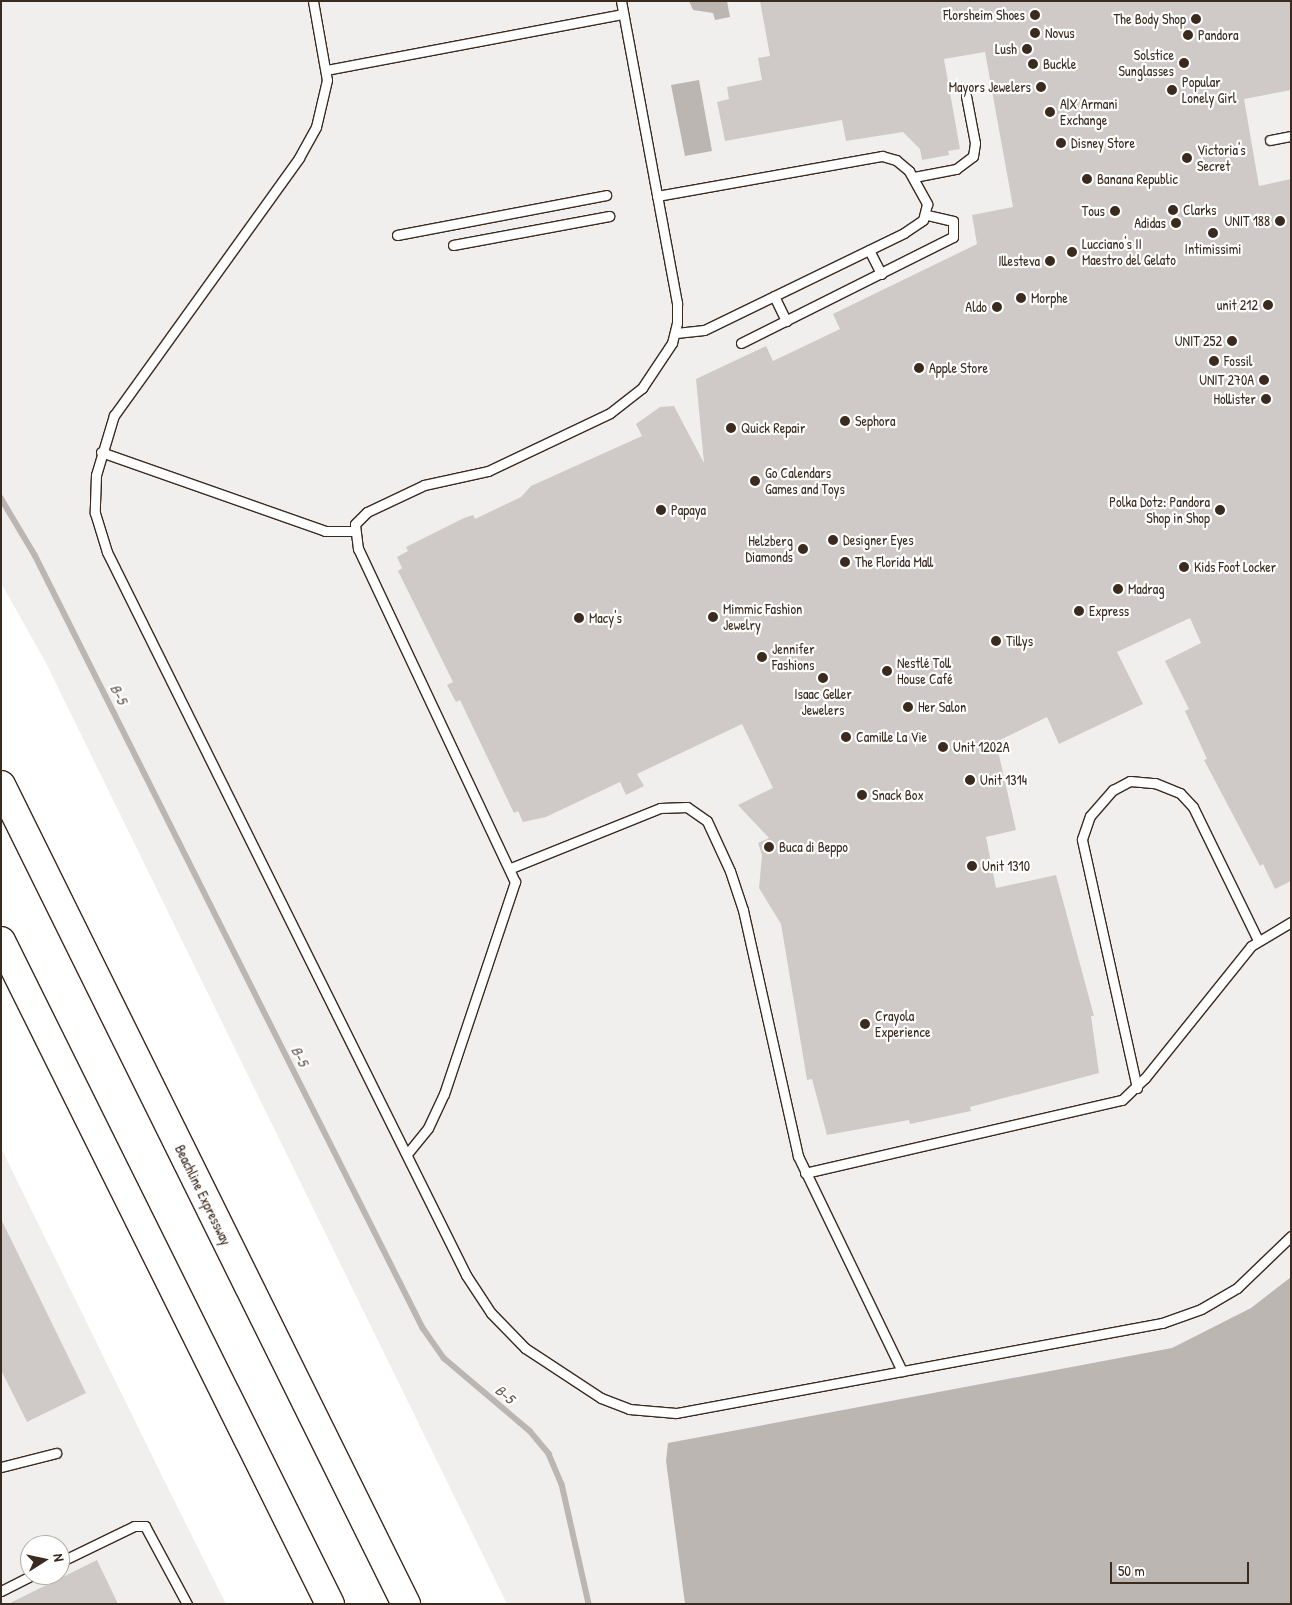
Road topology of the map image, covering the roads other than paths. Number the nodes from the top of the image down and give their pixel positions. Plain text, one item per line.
1 (313, 1) edge
2 (621, 1) edge
3 (623, 14) junction
4 (326, 70) junction
5 (966, 96) dead end
6 (1291, 136) edge
7 (1270, 140) dead end
8 (914, 177) junction
9 (606, 195) dead end
10 (657, 196) junction
11 (926, 214) junction
12 (609, 216) dead end
13 (397, 234) dead end
14 (453, 245) dead end
15 (869, 250) junction
16 (882, 274) junction
17 (774, 296) junction
18 (786, 321) junction
19 (676, 333) junction
20 (741, 343) dead end
21 (101, 452) junction
22 (354, 531) junction
23 (1, 785) edge
24 (511, 868) junction
25 (1291, 922) edge
26 (1258, 940) junction
27 (1, 941) edge
28 (1137, 1088) junction
29 (407, 1154) junction
30 (805, 1173) junction
31 (1291, 1236) edge
32 (902, 1371) junction
33 (56, 1453) dead end
34 (1, 1467) edge
35 (70, 1557) edge
36 (20, 1582) edge
37 (1, 1591) edge
38 (187, 1604) edge
39 (330, 1604) edge
40 (406, 1604) edge

1 - 4 lane
2 - 3 lane
3 - 4 lane
3 - 10 lane
4 - 21 lane
5 - 8 lane
6 - 7 lane
8 - 10 lane
8 - 11 lane
9 - 13 lane
10 - 19 lane
11 - 15 lane
11 - 16 lane
12 - 14 lane
15 - 16 lane
15 - 17 lane
16 - 18 lane
17 - 18 lane
17 - 19 lane
18 - 20 lane
19 - 22 lane
21 - 22 lane
21 - 29 lane
22 - 24 lane
23 - 40 highway, Beachline Expressway
24 - 29 lane
24 - 30 lane
25 - 26 lane
26 - 28 lane
26 - 28 lane
27 - 39 highway
28 - 30 lane
29 - 32 lane
30 - 32 lane
31 - 32 lane
33 - 34 lane
35 - 38 lane
36 - 37 lane

